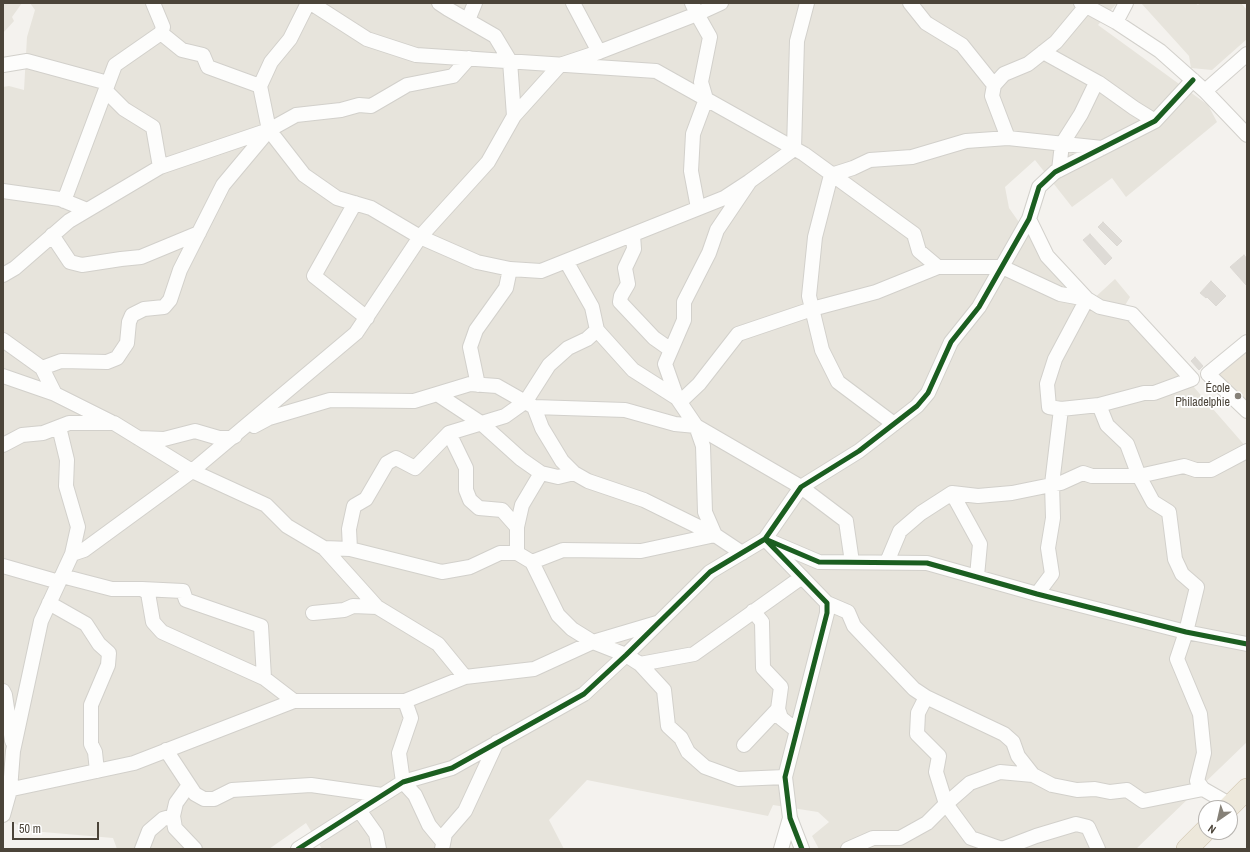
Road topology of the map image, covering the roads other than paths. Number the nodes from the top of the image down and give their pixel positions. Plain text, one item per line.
1 (153, 3) edge
2 (308, 3) edge
3 (311, 3) edge
4 (439, 3) edge
5 (475, 3) edge
6 (573, 3) edge
7 (721, 3) edge
8 (807, 3) edge
9 (910, 3) edge
10 (1126, 3) edge
11 (1084, 4) edge
12 (695, 9) edge
13 (468, 20) junction
14 (1116, 22) junction
15 (161, 33) junction
16 (599, 52) junction
17 (1043, 52) junction
18 (1247, 54) edge
19 (469, 58) junction
20 (510, 61) junction
21 (3, 65) edge
22 (560, 65) junction
23 (1193, 80) junction
24 (1099, 83) junction
25 (994, 85) junction
26 (260, 86) junction
27 (107, 87) junction
28 (1205, 91) junction
29 (706, 99) junction
30 (514, 116) junction
31 (1155, 121) junction
32 (270, 130) junction
33 (1247, 135) edge
34 (1008, 138) junction
35 (1062, 144) junction
36 (1103, 148) junction
37 (794, 149) junction
38 (160, 167) junction
39 (1060, 170) junction
40 (831, 175) junction
41 (750, 181) junction
42 (3, 191) edge
43 (64, 201) junction
44 (355, 203) junction
45 (698, 208) junction
46 (87, 210) junction
47 (1029, 219) junction
48 (199, 233) junction
49 (52, 235) junction
50 (633, 235) junction
51 (420, 237) junction
52 (566, 261) junction
53 (938, 267) junction
54 (1002, 267) junction
55 (510, 269) junction
56 (3, 275) edge
57 (1087, 299) junction
58 (812, 309) junction
59 (367, 318) junction
60 (597, 330) junction
61 (3, 340) edge
62 (1247, 342) edge
63 (671, 350) junction
64 (42, 368) junction
65 (3, 376) edge
66 (478, 385) junction
67 (55, 394) junction
68 (436, 394) junction
69 (679, 400) junction
70 (530, 404) junction
71 (1099, 405) junction
72 (1062, 409) junction
73 (1247, 411) edge
74 (114, 423) junction
75 (481, 424) junction
76 (894, 424) junction
77 (696, 426) junction
78 (59, 427) junction
79 (449, 433) junction
80 (138, 438) junction
81 (231, 438) junction
82 (3, 445) edge
83 (1247, 451) edge
84 (192, 471) junction
85 (542, 473) junction
86 (574, 473) junction
87 (1139, 476) junction
88 (1052, 484) junction
89 (801, 487) junction
90 (952, 493) junction
91 (517, 526) junction
92 (715, 535) junction
93 (765, 539) junction
94 (324, 548) junction
95 (350, 549) junction
96 (517, 553) junction
97 (742, 553) junction
98 (72, 554) junction
99 (532, 562) junction
100 (852, 562) junction
101 (887, 562) junction
102 (3, 566) edge
103 (977, 576) junction
104 (802, 577) junction
105 (60, 579) junction
106 (142, 589) junction
107 (1037, 594) junction
108 (827, 602) junction
109 (49, 603) junction
110 (377, 607) junction
111 (753, 611) junction
112 (313, 613) dead end
113 (659, 622) junction
114 (1186, 632) junction
115 (593, 642) junction
116 (1247, 644) edge
117 (626, 655) junction
118 (640, 664) junction
119 (465, 677) junction
120 (264, 678) junction
121 (3, 691) edge
122 (926, 697) junction
123 (294, 701) junction
124 (405, 701) junction
125 (778, 709) junction
126 (796, 730) junction
127 (497, 742) junction
128 (744, 745) dead end
129 (8, 748) edge
130 (166, 750) junction
131 (97, 771) junction
132 (1033, 775) junction
133 (785, 777) junction
134 (403, 782) junction
135 (189, 785) junction
136 (1203, 789) junction
137 (1247, 789) edge
138 (7, 791) edge
139 (382, 795) junction
140 (1220, 800) edge
141 (1237, 800) edge
142 (946, 804) junction
143 (359, 810) junction
144 (3, 815) edge
145 (173, 816) junction
146 (790, 818) junction
147 (1198, 838) edge
148 (442, 846) edge
149 (142, 849) edge
150 (195, 849) edge
151 (298, 849) edge
152 (378, 849) edge
153 (781, 849) edge
154 (802, 849) edge
155 (848, 849) edge
156 (1002, 849) edge
157 (1098, 849) edge
158 (1187, 849) edge

1 - 15 street
2 - 26 street
3 - 19 street
4 - 13 street
5 - 13 street
6 - 16 street
7 - 12 street
8 - 37 street
9 - 25 street
10 - 14 street
11 - 14 street
11 - 17 street
12 - 16 street
12 - 29 street
13 - 20 street
14 - 23 street
15 - 26 street
15 - 27 street
16 - 22 street
17 - 24 street
17 - 25 street
18 - 28 street
19 - 20 street
19 - 32 street
20 - 22 street
20 - 30 street
21 - 27 street
22 - 29 street
22 - 30 street
23 - 28 street
23 - 31 street
24 - 31 street
24 - 35 street
25 - 34 street
26 - 32 street
27 - 38 street
27 - 43 street
28 - 33 street
29 - 37 street
29 - 45 street
30 - 51 street
31 - 36 street
32 - 38 street
32 - 44 street
32 - 48 street
34 - 35 street
34 - 40 street
35 - 36 street
35 - 39 street
36 - 39 street
37 - 40 street
37 - 41 street
38 - 46 street
39 - 47 street
40 - 53 street
40 - 58 street
41 - 45 street
41 - 63 street
42 - 43 street
43 - 46 street
44 - 51 street
44 - 59 street
45 - 50 street
46 - 49 street
47 - 54 street
47 - 57 street
48 - 49 street
48 - 64 street
49 - 56 street
50 - 52 street
50 - 63 street
51 - 55 street
51 - 59 street
52 - 55 street
52 - 60 street
53 - 54 street
53 - 58 street
54 - 57 street
54 - 76 street
55 - 66 street
57 - 71 street
57 - 72 street
58 - 69 street
58 - 76 street
59 - 81 street
60 - 69 street
60 - 70 street
61 - 64 street
62 - 73 street
63 - 69 street
64 - 67 street
65 - 67 street
66 - 68 street
66 - 70 street
67 - 74 street
68 - 75 street
68 - 81 street
69 - 77 street
70 - 75 street
70 - 77 street
70 - 86 street
71 - 72 street
71 - 87 street
72 - 88 street
74 - 78 street
74 - 80 street
75 - 79 street
75 - 85 street
76 - 89 street
77 - 89 street
77 - 92 street
78 - 82 street
78 - 98 street
79 - 91 street
79 - 95 street
80 - 81 street
80 - 84 street
81 - 84 street
83 - 87 street
84 - 94 street
84 - 98 street
85 - 86 street
85 - 91 street
86 - 92 street
87 - 88 street
87 - 114 street
88 - 90 street
88 - 107 street
89 - 93 street
89 - 100 street
90 - 101 street
90 - 103 street
91 - 96 street
92 - 97 street
92 - 99 street
93 - 97 street
93 - 100 street
93 - 104 street
94 - 95 street
94 - 110 street
95 - 96 street
96 - 99 street
97 - 113 street
98 - 105 street
99 - 115 street
100 - 101 street
101 - 103 street
102 - 105 street
103 - 107 street
104 - 108 street
104 - 111 street
105 - 106 street
105 - 109 street
106 - 120 street
106 - 120 street
107 - 114 street
108 - 122 street
108 - 126 street
109 - 129 street
109 - 131 street
110 - 112 street
110 - 119 street
111 - 118 street
111 - 125 street
113 - 115 street
113 - 117 street
114 - 116 street
114 - 136 street
115 - 117 street
115 - 119 street
117 - 118 street
117 - 127 street
118 - 133 street
119 - 124 street
120 - 123 street
121 - 129 street
122 - 132 street
122 - 142 street
123 - 124 street
123 - 130 street
124 - 134 street
125 - 126 street
125 - 128 street
126 - 133 street
127 - 134 street
127 - 148 street
129 - 138 street
130 - 131 street
130 - 135 street
131 - 138 street
132 - 136 street
132 - 142 street
133 - 146 street
134 - 139 street
134 - 148 street
135 - 139 street
135 - 145 street
136 - 140 street
137 - 141 highway
138 - 144 street
139 - 143 street
142 - 155 street
142 - 156 street
143 - 151 street
143 - 152 street
145 - 149 street
145 - 150 street
146 - 153 street
146 - 154 street
147 - 158 highway
156 - 157 street

